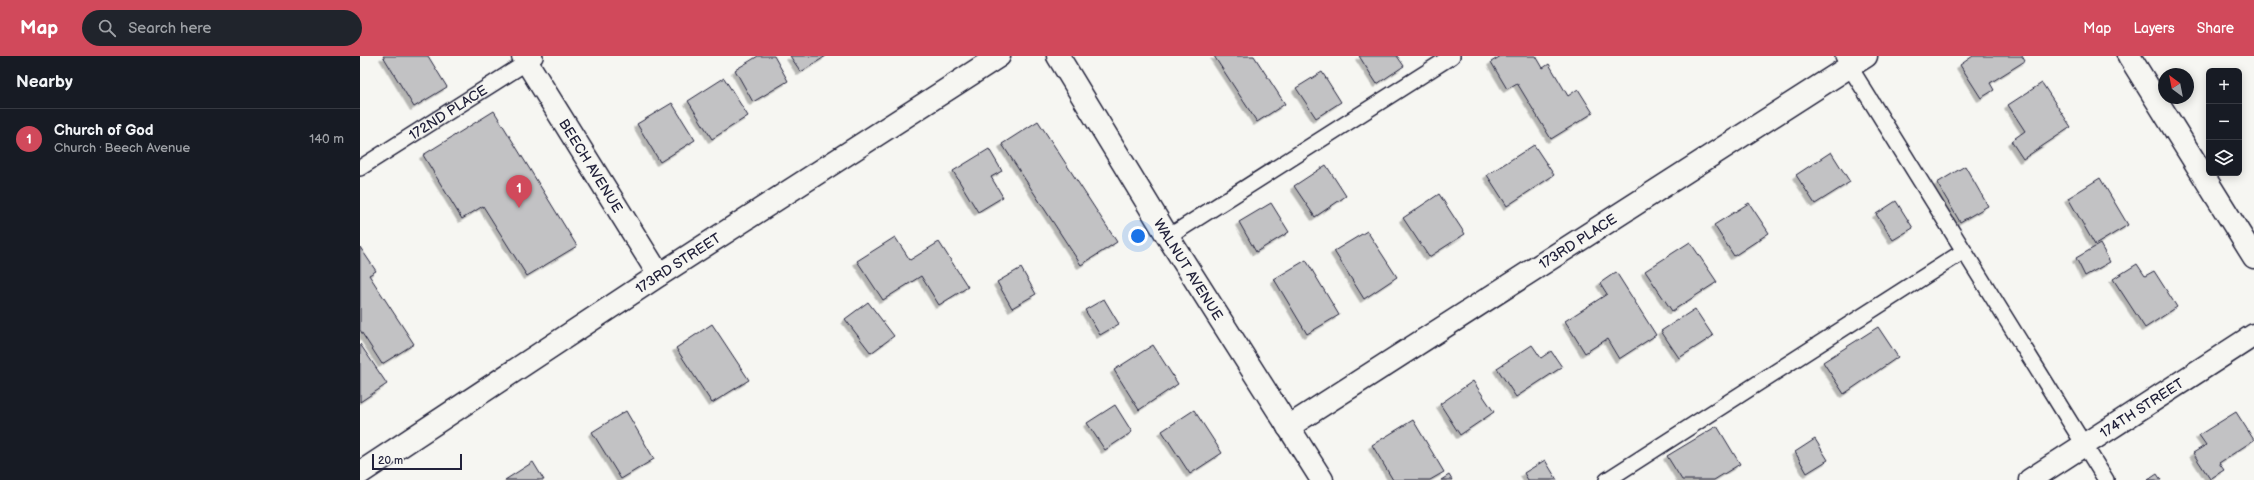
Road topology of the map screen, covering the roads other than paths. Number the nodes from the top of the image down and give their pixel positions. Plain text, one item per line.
1 (1058, 56) edge
2 (1452, 56) edge
3 (2129, 56) edge
4 (529, 58) edge
5 (987, 59) edge
6 (1853, 60) edge
7 (360, 168) edge
8 (1168, 237) junction
9 (1964, 251) junction
10 (2254, 257) edge
11 (659, 274) junction
12 (2254, 335) edge
13 (1288, 427) junction
14 (2084, 445) junction
15 (360, 473) edge
16 (1322, 480) edge
17 (1607, 480) edge
18 (2030, 480) edge
19 (2106, 480) edge

1 - 8 street, WALNUT AVENUE
2 - 8 lane
3 - 10 street
4 - 7 lane, 172ND PLACE
4 - 11 street, BEECH AVENUE
5 - 11 street, 173RD STREET
6 - 9 lane
6 - 13 street, 173RD PLACE
8 - 13 street, WALNUT AVENUE
9 - 14 lane
9 - 17 lane
11 - 15 street, 173RD STREET
12 - 14 street, 174TH STREET
13 - 16 street, WALNUT AVENUE
14 - 18 street, 174TH STREET
14 - 19 lane

